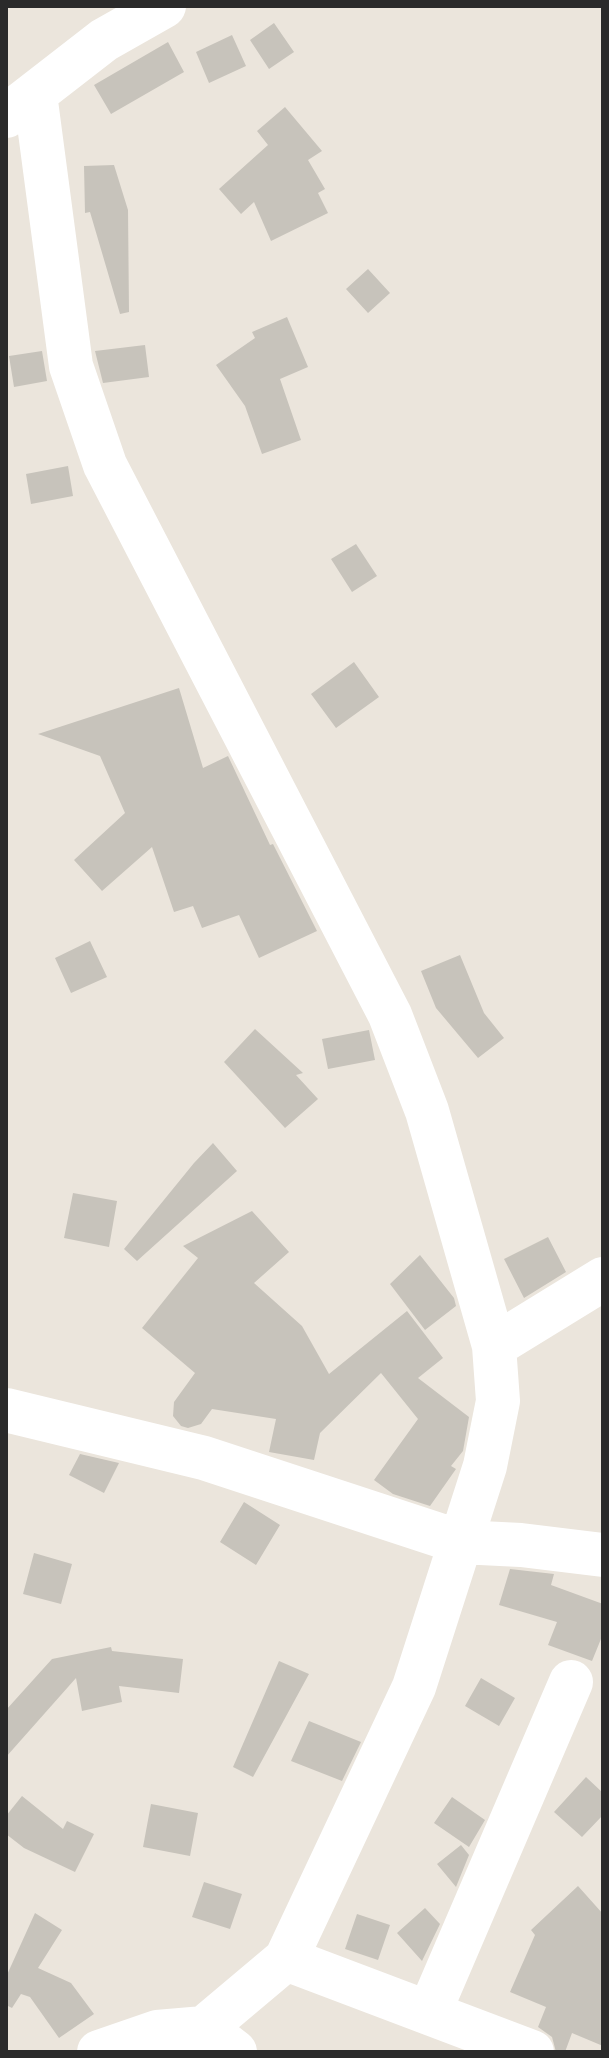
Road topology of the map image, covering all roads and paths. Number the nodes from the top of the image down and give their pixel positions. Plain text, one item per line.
1 (164, 6) edge
2 (20, 105) edge
3 (603, 1279) edge
4 (494, 1346) junction
5 (6, 1410) edge
6 (460, 1542) junction
7 (603, 1555) edge
8 (571, 1682) dead end
9 (286, 1959) junction
10 (429, 2013) junction
11 (220, 2040) edge
12 (99, 2052) edge
13 (532, 2052) edge

1 - 2 street
2 - 4 street
3 - 4 street
4 - 6 street
5 - 6 street
6 - 7 street
6 - 9 street
8 - 10 street
9 - 10 street
9 - 11 street
10 - 13 street
11 - 12 street

